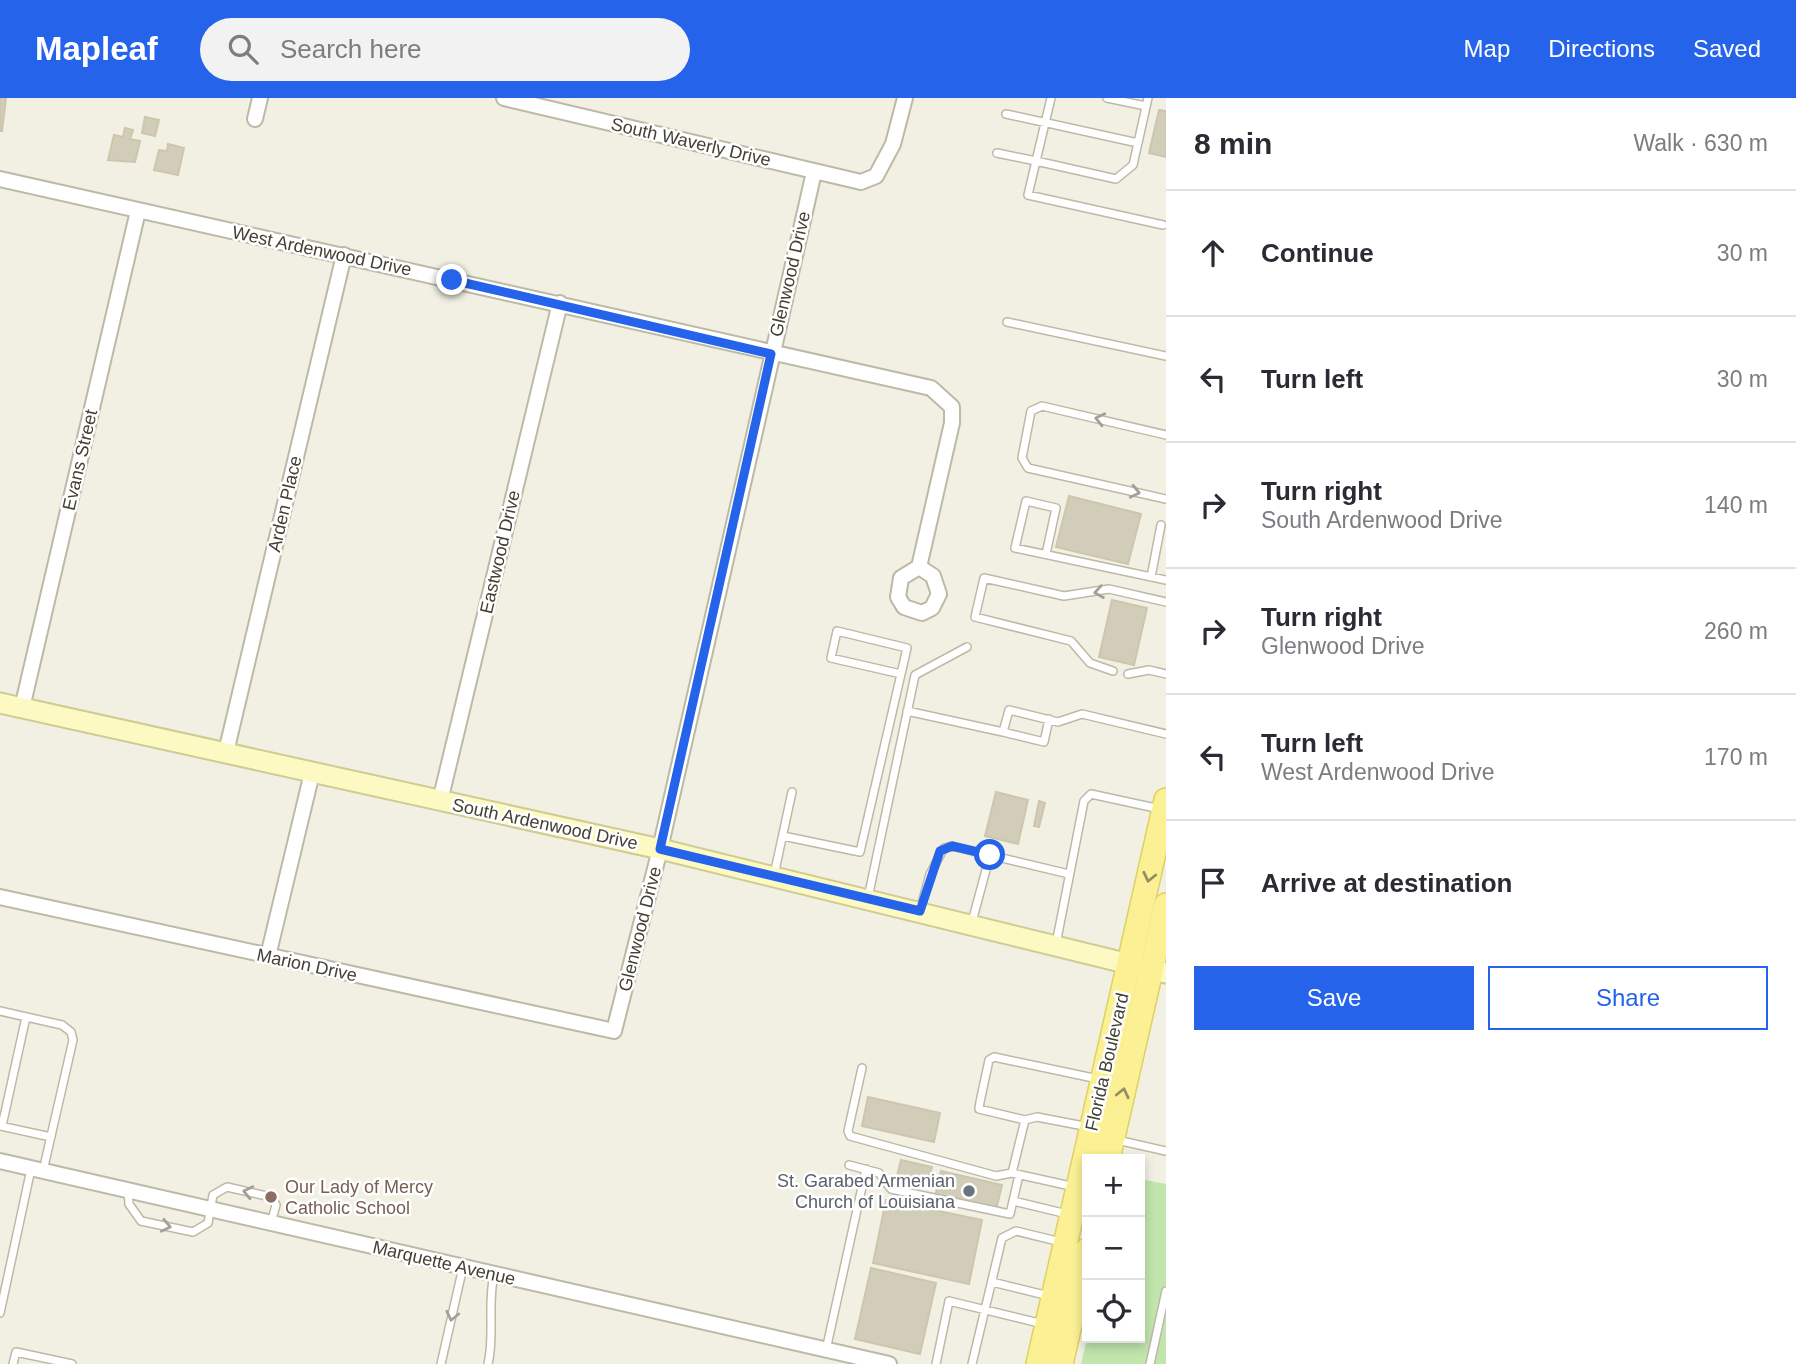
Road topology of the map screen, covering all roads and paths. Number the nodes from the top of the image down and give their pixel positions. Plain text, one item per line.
1 (260, 98) edge
2 (504, 98) edge
3 (905, 98) edge
4 (1051, 98) edge
5 (1107, 98) edge
6 (1147, 102) edge
7 (1006, 114) dead end
8 (256, 119) dead end
9 (1045, 122) junction
10 (1138, 144) junction
11 (997, 153) dead end
12 (1036, 161) junction
13 (814, 172) junction
14 (0, 179) edge
15 (138, 211) junction
16 (1163, 225) dead end
17 (344, 255) junction
18 (560, 303) junction
19 (1007, 322) dead end
20 (771, 354) junction
21 (1166, 356) edge
22 (1166, 435) edge
23 (1166, 499) edge
24 (1161, 525) dead end
25 (1046, 554) junction
26 (919, 567) dead end
27 (1151, 577) junction
28 (1166, 580) edge
29 (1166, 602) edge
30 (967, 647) dead end
31 (1113, 671) dead end
32 (901, 674) junction
33 (1128, 674) dead end
34 (1166, 674) edge
35 (0, 703) edge
36 (22, 708) junction
37 (907, 711) junction
38 (1049, 719) junction
39 (1003, 732) junction
40 (1166, 734) edge
41 (226, 752) junction
42 (312, 773) junction
43 (792, 792) dead end
44 (440, 801) junction
45 (1165, 805) edge
46 (783, 836) junction
47 (660, 849) junction
48 (990, 855) junction
49 (1069, 874) junction
50 (774, 876) junction
51 (0, 897) edge
52 (868, 898) junction
53 (1166, 905) edge
54 (920, 911) junction
55 (971, 923) junction
56 (1056, 944) junction
57 (268, 956) junction
58 (1149, 968) edge
59 (0, 1011) edge
60 (26, 1017) junction
61 (614, 1031) joint
62 (862, 1068) dead end
63 (1102, 1080) junction
64 (1025, 1120) junction
65 (1, 1126) edge
66 (1092, 1127) junction
67 (51, 1137) junction
68 (1110, 1149) edge
69 (1166, 1151) edge
70 (0, 1161) edge
71 (849, 1165) dead end
72 (866, 1169) junction
73 (37, 1170) junction
74 (1016, 1174) junction
75 (1078, 1187) junction
76 (128, 1191) junction
77 (1013, 1200) junction
78 (211, 1209) junction
79 (1072, 1215) junction
80 (271, 1224) junction
81 (1076, 1246) edge
82 (463, 1267) junction
83 (494, 1274) junction
84 (992, 1282) junction
85 (1166, 1292) edge
86 (1053, 1297) junction
87 (985, 1310) junction
88 (0, 1313) edge
89 (1047, 1325) junction
90 (826, 1350) junction
91 (867, 1361) edge
92 (13, 1364) edge
93 (72, 1364) edge
94 (441, 1364) edge
95 (488, 1364) edge
96 (889, 1364) edge
97 (936, 1364) edge
98 (972, 1364) edge
99 (1038, 1364) edge
100 (1061, 1364) edge
101 (1150, 1364) edge

1 - 8 street
2 - 13 street, South Waverly Drive
3 - 13 street, South Waverly Drive
4 - 9 lane
5 - 6 lane
6 - 10 lane
7 - 9 lane
9 - 10 lane
9 - 12 lane
10 - 12 lane
11 - 12 lane
12 - 16 lane
13 - 20 street, Glenwood Drive
14 - 15 street, West Ardenwood Drive
15 - 17 street, West Ardenwood Drive
15 - 36 street, Evans Street
17 - 18 street, West Ardenwood Drive
17 - 41 street, Arden Place
18 - 20 street, West Ardenwood Drive
18 - 44 street, Eastwood Drive
19 - 21 lane
20 - 26 street, West Ardenwood Drive
20 - 47 street, Glenwood Drive
22 -> 23 lane
24 - 27 lane
25 - 25 lane
25 - 27 lane
27 - 28 lane
29 -> 31 lane
30 - 37 lane
32 - 32 lane
32 - 46 lane
33 - 34 lane
35 - 36 street, South Ardenwood Drive
36 - 41 street, South Ardenwood Drive
37 - 39 lane
37 - 52 lane
38 - 39 lane
38 - 39 lane
38 - 40 lane
41 - 42 street, South Ardenwood Drive
42 - 44 street, South Ardenwood Drive
42 - 57 street
43 - 46 lane
44 - 47 street, South Ardenwood Drive
45 - 49 lane
45 -> 58 main road, Florida Boulevard
46 - 50 lane
47 - 50 street, South Ardenwood Drive
47 - 61 street, Glenwood Drive
48 - 49 lane
48 - 54 lane
48 - 55 lane
49 - 56 lane
50 - 52 street, South Ardenwood Drive
51 - 57 street, Marion Drive
52 - 54 street, South Ardenwood Drive
53 - 58 main road, Florida Boulevard
54 - 55 street, South Ardenwood Drive
55 - 56 street, South Ardenwood Drive
56 - 58 street, South Ardenwood Drive
57 - 61 street, Marion Drive
58 - 63 main road, Florida Boulevard
68 -> 58 main road, Florida Boulevard
59 - 60 lane
60 - 65 lane
60 - 67 lane
62 - 74 lane
63 - 64 lane
63 - 66 main road, Florida Boulevard
64 - 66 lane
64 - 74 lane
65 - 67 lane
66 - 75 main road, Florida Boulevard
67 - 73 lane
68 - 69 lane
70 - 73 street, Marquette Avenue
71 - 72 lane
72 - 77 lane
72 - 90 lane
73 - 76 street, Marquette Avenue
73 - 88 lane
74 - 75 lane
74 - 77 lane
75 - 79 main road, Florida Boulevard
76 - 78 street, Marquette Avenue
76 -> 78 lane
77 - 79 lane
78 - 80 street, Marquette Avenue
80 -> 78 lane
79 - 81 main road, Florida Boulevard
80 - 82 street, Marquette Avenue
81 - 84 lane
81 - 86 main road, Florida Boulevard
81 - 100 main road, Florida Boulevard
82 - 83 street, Marquette Avenue
82 -> 94 lane
83 - 90 street, Marquette Avenue
83 - 95 lane
84 - 86 lane
84 - 87 lane
85 - 101 lane
86 - 89 main road, Florida Boulevard
87 - 89 lane
87 - 97 lane
87 - 98 lane
89 - 99 main road, Florida Boulevard
90 - 91 street, Marquette Avenue
91 - 96 street, Marquette Avenue
92 - 93 lane

